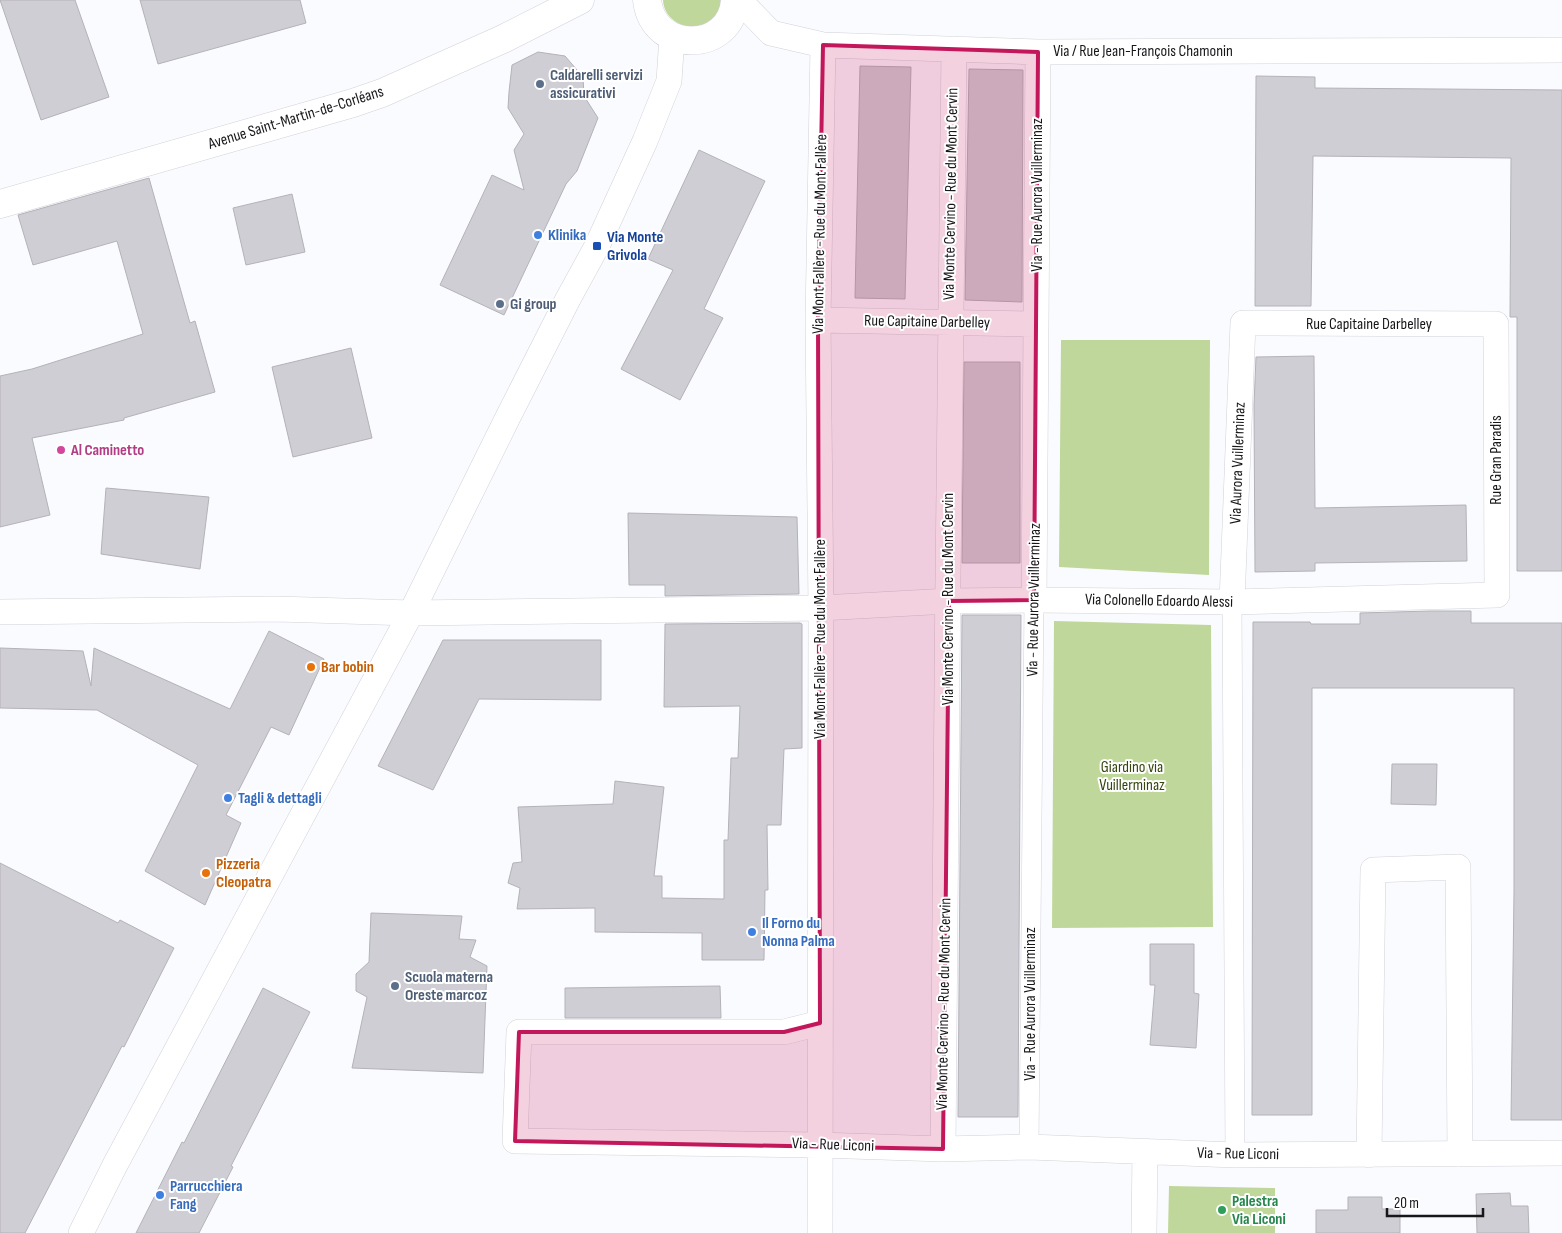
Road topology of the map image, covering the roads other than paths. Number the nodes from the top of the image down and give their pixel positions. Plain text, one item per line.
1 (580, 0) edge
2 (647, 0) edge
3 (735, 0) edge
4 (739, 0) edge
5 (672, 37) junction
6 (823, 45) junction
7 (954, 49) junction
8 (1562, 50) edge
9 (1038, 52) junction
10 (0, 204) edge
11 (818, 320) junction
12 (949, 322) junction
13 (1036, 324) junction
14 (1243, 324) joint
15 (1496, 324) joint
16 (1497, 595) joint
17 (1034, 600) junction
18 (949, 601) junction
19 (1232, 602) junction
20 (821, 608) junction
21 (0, 612) edge
22 (411, 613) junction
23 (820, 1023) junction
24 (820, 1144) junction
25 (1029, 1147) junction
26 (943, 1149) junction
27 (1145, 1151) junction
28 (1562, 1153) edge
29 (1460, 1154) junction
30 (1236, 1155) junction
31 (1369, 1155) junction
32 (76, 1228) edge
33 (820, 1233) edge
34 (1144, 1233) edge

1 - 10 street, Avenue Saint-Martin-de-Corléans
2 - 5 street
3 - 5 street
4 - 6 street, Via / Rue Jean-François Chamonin
5 - 22 street
6 - 7 street, Via / Rue Jean-François Chamonin
6 - 11 street, Via Mont Fallère - Rue du Mont Fallère
7 - 9 street, Via / Rue Jean-François Chamonin
7 - 12 street, Via Monte Cervino - Rue du Mont Cervin
8 - 9 street, Via / Rue Jean-François Chamonin
9 - 13 street, Via - Rue Aurora Vuillerminaz
11 - 12 street, Rue Capitaine Darbelley
11 - 20 street, Via Mont Fallère - Rue du Mont Fallère
12 - 13 street, Rue Capitaine Darbelley
12 - 18 street, Via Monte Cervino - Rue du Mont Cervin
13 - 17 street, Via - Rue Aurora Vuillerminaz
14 - 15 street, Rue Capitaine Darbelley
14 - 19 street, Via Aurora Vuillerminaz
15 - 16 street, Rue Gran Paradis
16 - 19 street, Via Colonello Edoardo Alessi
17 - 18 street, Via Colonello Edoardo Alessi
17 - 19 street, Via Colonello Edoardo Alessi
17 - 25 street, Via - Rue Aurora Vuillerminaz
18 - 20 street, Via Colonello Edoardo Alessi
18 - 26 street, Via Monte Cervino - Rue du Mont Cervin
19 - 30 street
20 - 22 street, Via Colonello Edoardo Alessi
20 - 23 street, Via Mont Fallère - Rue du Mont Fallère
21 - 22 street, Via Colonello Edoardo Alessi
22 - 32 street
23 - 24 street, Via Mont Fallère - Rue du Mont Fallère
23 - 24 street, Via - Rue Liconi
24 - 26 street, Via - Rue Liconi
24 - 33 street, Via Mont Fallère - Rue du Mont Fallère
25 - 26 street, Via - Rue Liconi
25 - 27 street, Via - Rue Liconi
27 - 30 street, Via - Rue Liconi
27 - 34 street
28 - 29 street, Via - Rue Liconi
29 - 31 street, Via - Rue Liconi
29 - 31 street
30 - 31 street, Via - Rue Liconi

